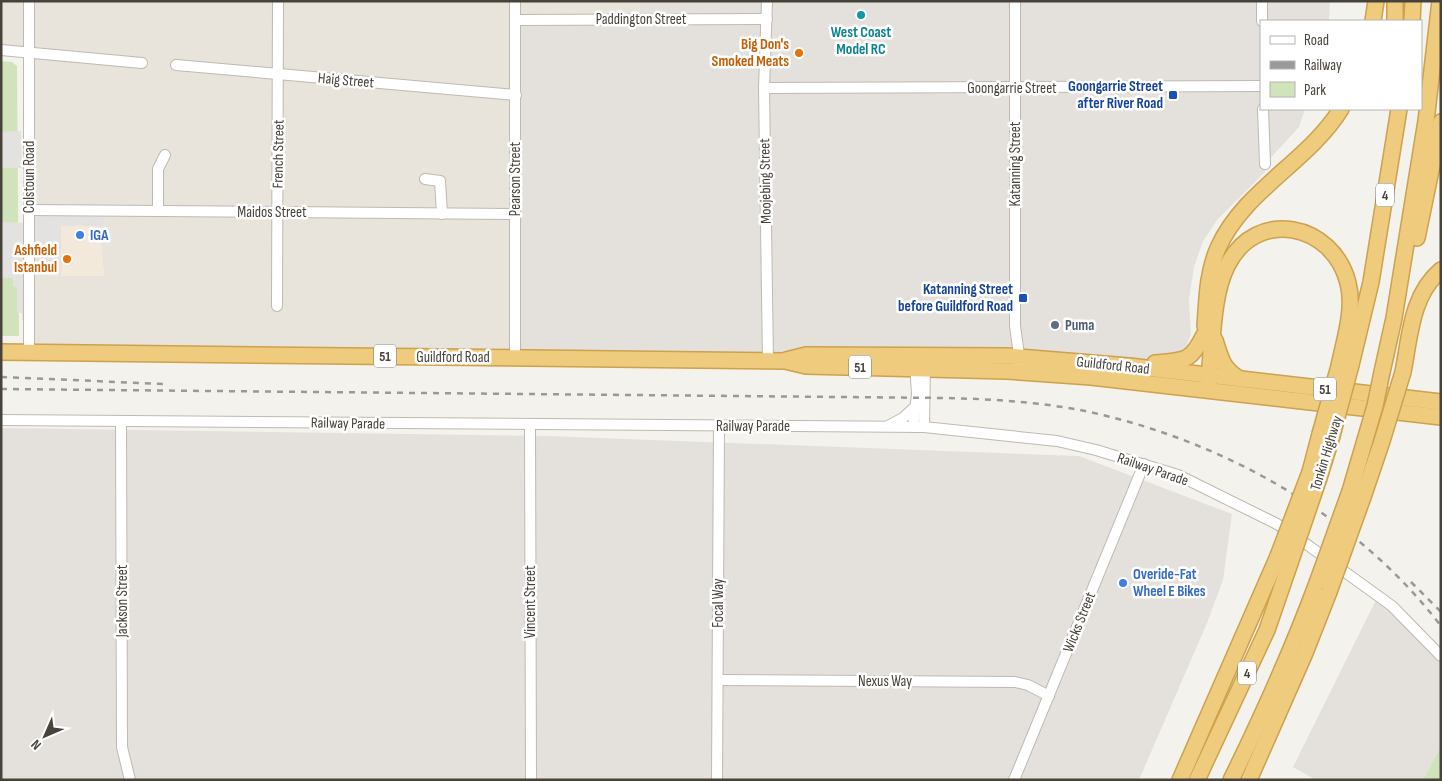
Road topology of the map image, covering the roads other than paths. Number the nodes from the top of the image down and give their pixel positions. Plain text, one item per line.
1 (29, 1) edge
2 (278, 1) edge
3 (515, 1) edge
4 (766, 1) edge
5 (1015, 1) edge
6 (1262, 1) edge
7 (1376, 1) edge
8 (1396, 1) edge
9 (1413, 1) edge
10 (1440, 1) edge
11 (767, 19) junction
12 (515, 20) junction
13 (1262, 20) edge
14 (1373, 20) edge
15 (1395, 20) edge
16 (1412, 20) edge
17 (1, 50) edge
18 (28, 52) junction
19 (142, 63) dead end
20 (176, 65) dead end
21 (279, 75) junction
22 (1260, 86) edge
23 (764, 88) junction
24 (1015, 88) junction
25 (516, 95) junction
26 (1263, 110) edge
27 (1340, 110) edge
28 (1391, 110) edge
29 (1399, 110) edge
30 (1441, 122) edge
31 (165, 155) dead end
32 (1265, 164) dead end
33 (426, 179) dead end
34 (1386, 191) junction
35 (30, 210) junction
36 (158, 211) junction
37 (277, 212) junction
38 (442, 214) junction
39 (515, 214) junction
40 (1441, 270) edge
41 (278, 306) dead end
42 (1394, 318) junction
43 (1208, 333) junction
44 (1, 352) edge
45 (29, 353) junction
46 (515, 357) junction
47 (768, 360) junction
48 (920, 361) junction
49 (1014, 364) junction
50 (1129, 366) junction
51 (1345, 366) junction
52 (1241, 380) junction
53 (1204, 382) junction
54 (1441, 402) edge
55 (916, 406) junction
56 (1441, 417) edge
57 (1, 420) edge
58 (121, 421) junction
59 (530, 425) junction
60 (719, 426) junction
61 (885, 427) junction
62 (918, 427) junction
63 (1144, 464) junction
64 (1356, 494) junction
65 (1284, 560) junction
66 (1441, 656) edge
67 (718, 680) junction
68 (1049, 696) junction
69 (130, 780) edge
70 (531, 780) edge
71 (717, 780) edge
72 (1014, 780) edge
73 (1180, 780) edge
74 (1197, 780) edge
75 (1231, 780) edge
76 (1248, 780) edge

1 - 18 street, Colstoun Road
2 - 21 street, French Street
3 - 12 street, Pearson Street
4 - 11 street, Moojebing Street
5 - 24 street, Katanning Street
6 - 13 street
7 - 14 highway
8 - 15 highway
9 - 16 highway
10 - 42 highway
11 - 12 street, Paddington Street
11 - 23 street, Moojebing Street
12 - 25 street, Pearson Street
17 - 18 street
18 - 19 street
18 - 35 street, Colstoun Road
20 - 21 street, Haig Street
21 - 25 street, Haig Street
21 - 37 street, French Street
22 - 24 street, Goongarrie Street
23 - 24 street, Goongarrie Street
23 - 47 street, Moojebing Street
24 - 49 street, Katanning Street
25 - 39 street, Pearson Street
26 - 32 street
27 - 43 highway
28 - 34 highway
29 - 34 highway, Tonkin Highway / 4
30 - 42 highway
31 - 36 street
33 - 38 street
34 - 51 highway, Tonkin Highway / 4
35 - 36 street, Maidos Street
35 - 45 street, Colstoun Road
36 - 37 street, Maidos Street
37 - 38 street, Maidos Street
37 - 41 street, French Street
38 - 39 street, Maidos Street
39 - 46 street, Pearson Street
40 - 64 highway, bridge
42 - 64 highway, 4, bridge
43 - 50 highway
43 - 51 highway
43 - 52 highway
43 - 53 highway
44 - 45 highway, Guildford Road / 51
45 - 46 highway, Guildford Road / 51
46 - 47 highway, Guildford Road / 51
47 - 48 highway, Guildford Road / 51
48 - 49 highway, Guildford Road / 51
48 - 55 street
48 - 62 street
49 - 50 highway, Guildford Road / 51
49 - 53 highway, Guildford Road / 51
50 - 53 highway, Guildford Road / 51
51 - 65 highway, Tonkin Highway / 4, bridge
52 - 53 highway, Guildford Road / 51
52 - 54 highway, Guildford Road / 51
53 - 56 highway, Guildford Road / 51
55 - 61 street
55 - 62 street
57 - 58 street, Railway Parade
58 - 59 street, Railway Parade
58 - 69 street, Jackson Street
59 - 60 street, Railway Parade
59 - 70 street, Vincent Street
60 - 61 street, Railway Parade
60 - 67 street, Focal Way
61 - 62 street, Railway Parade
62 - 63 street, Railway Parade
63 - 66 street, Railway Parade
63 - 68 street, Wicks Street
64 - 75 highway, 4, bridge
64 - 76 highway, bridge
65 - 73 highway
65 - 74 highway, Tonkin Highway / 4
67 - 68 street, Nexus Way
67 - 71 street, Focal Way
68 - 72 street, Wicks Street

